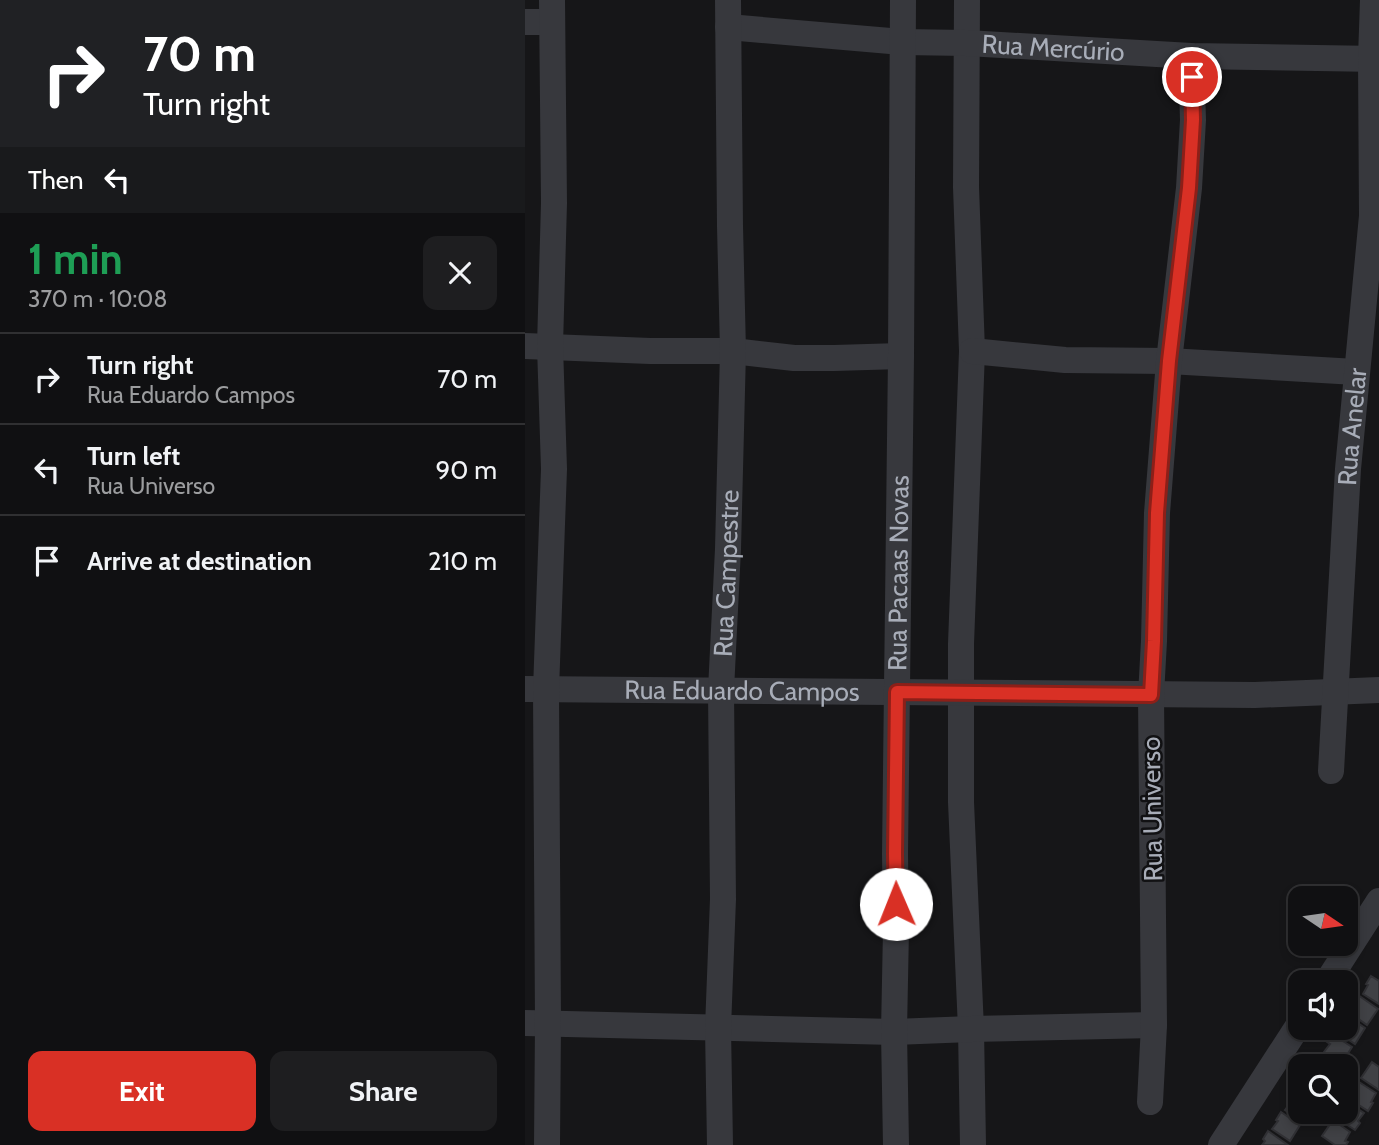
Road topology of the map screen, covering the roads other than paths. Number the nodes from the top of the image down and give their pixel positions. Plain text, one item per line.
1 (727, 0) edge
2 (903, 0) edge
3 (967, 0) edge
4 (1373, 0) edge
5 (552, 11) edge
6 (525, 22) edge
7 (728, 27) junction
8 (902, 41) junction
9 (967, 43) junction
10 (1191, 56) junction
11 (1375, 58) edge
12 (538, 346) edge
13 (733, 351) junction
14 (972, 351) junction
15 (901, 356) junction
16 (1169, 361) junction
17 (1356, 372) junction
18 (536, 689) edge
19 (721, 690) junction
20 (1379, 690) edge
21 (1336, 691) junction
22 (897, 692) junction
23 (961, 693) junction
24 (1151, 695) junction
25 (1331, 771) dead end
26 (1378, 916) edge
27 (1336, 970) edge
28 (536, 1023) edge
29 (1154, 1025) junction
30 (718, 1028) junction
31 (971, 1029) junction
32 (894, 1032) junction
33 (1289, 1040) edge
34 (1150, 1101) dead end
35 (547, 1145) edge
36 (720, 1145) edge
37 (896, 1145) edge
38 (972, 1145) edge
39 (1221, 1145) edge

1 - 7 street, Rua Campestre
2 - 8 street, Rua Pacaas Novas
3 - 9 street
4 - 11 street, Rua Anelar
5 - 6 street
5 - 12 street
7 - 8 street, Rua Mercúrio
7 - 13 street, Rua Campestre
8 - 9 street, Rua Mercúrio
8 - 15 street, Rua Pacaas Novas
9 - 10 street, Rua Mercúrio
9 - 14 street
10 - 11 street, Rua Mercúrio
10 - 16 street, Rua Universo
11 - 17 street, Rua Anelar
12 - 13 street
12 - 18 street
13 - 15 street
13 - 19 street, Rua Campestre
14 - 16 street
14 - 23 street
15 - 22 street, Rua Pacaas Novas
16 - 17 street
16 - 24 street, Rua Universo
17 - 21 street, Rua Anelar
18 - 19 street, Rua Eduardo Campos
18 - 28 street
19 - 22 street, Rua Eduardo Campos
19 - 30 street, Rua Campestre
20 - 21 street, Rua Eduardo Campos
21 - 24 street, Rua Eduardo Campos
21 - 25 street, Rua Anelar
22 - 23 street, Rua Eduardo Campos
22 - 32 street, Rua Pacaas Novas
23 - 24 street, Rua Eduardo Campos
23 - 31 street
24 - 29 street, Rua Universo
26 - 27 street
28 - 30 street
28 - 35 street
29 - 31 street
29 - 34 street, Rua Universo
30 - 32 street
30 - 36 street, Rua Campestre
31 - 32 street
31 - 38 street
32 - 37 street, Rua Pacaas Novas
33 - 39 street

